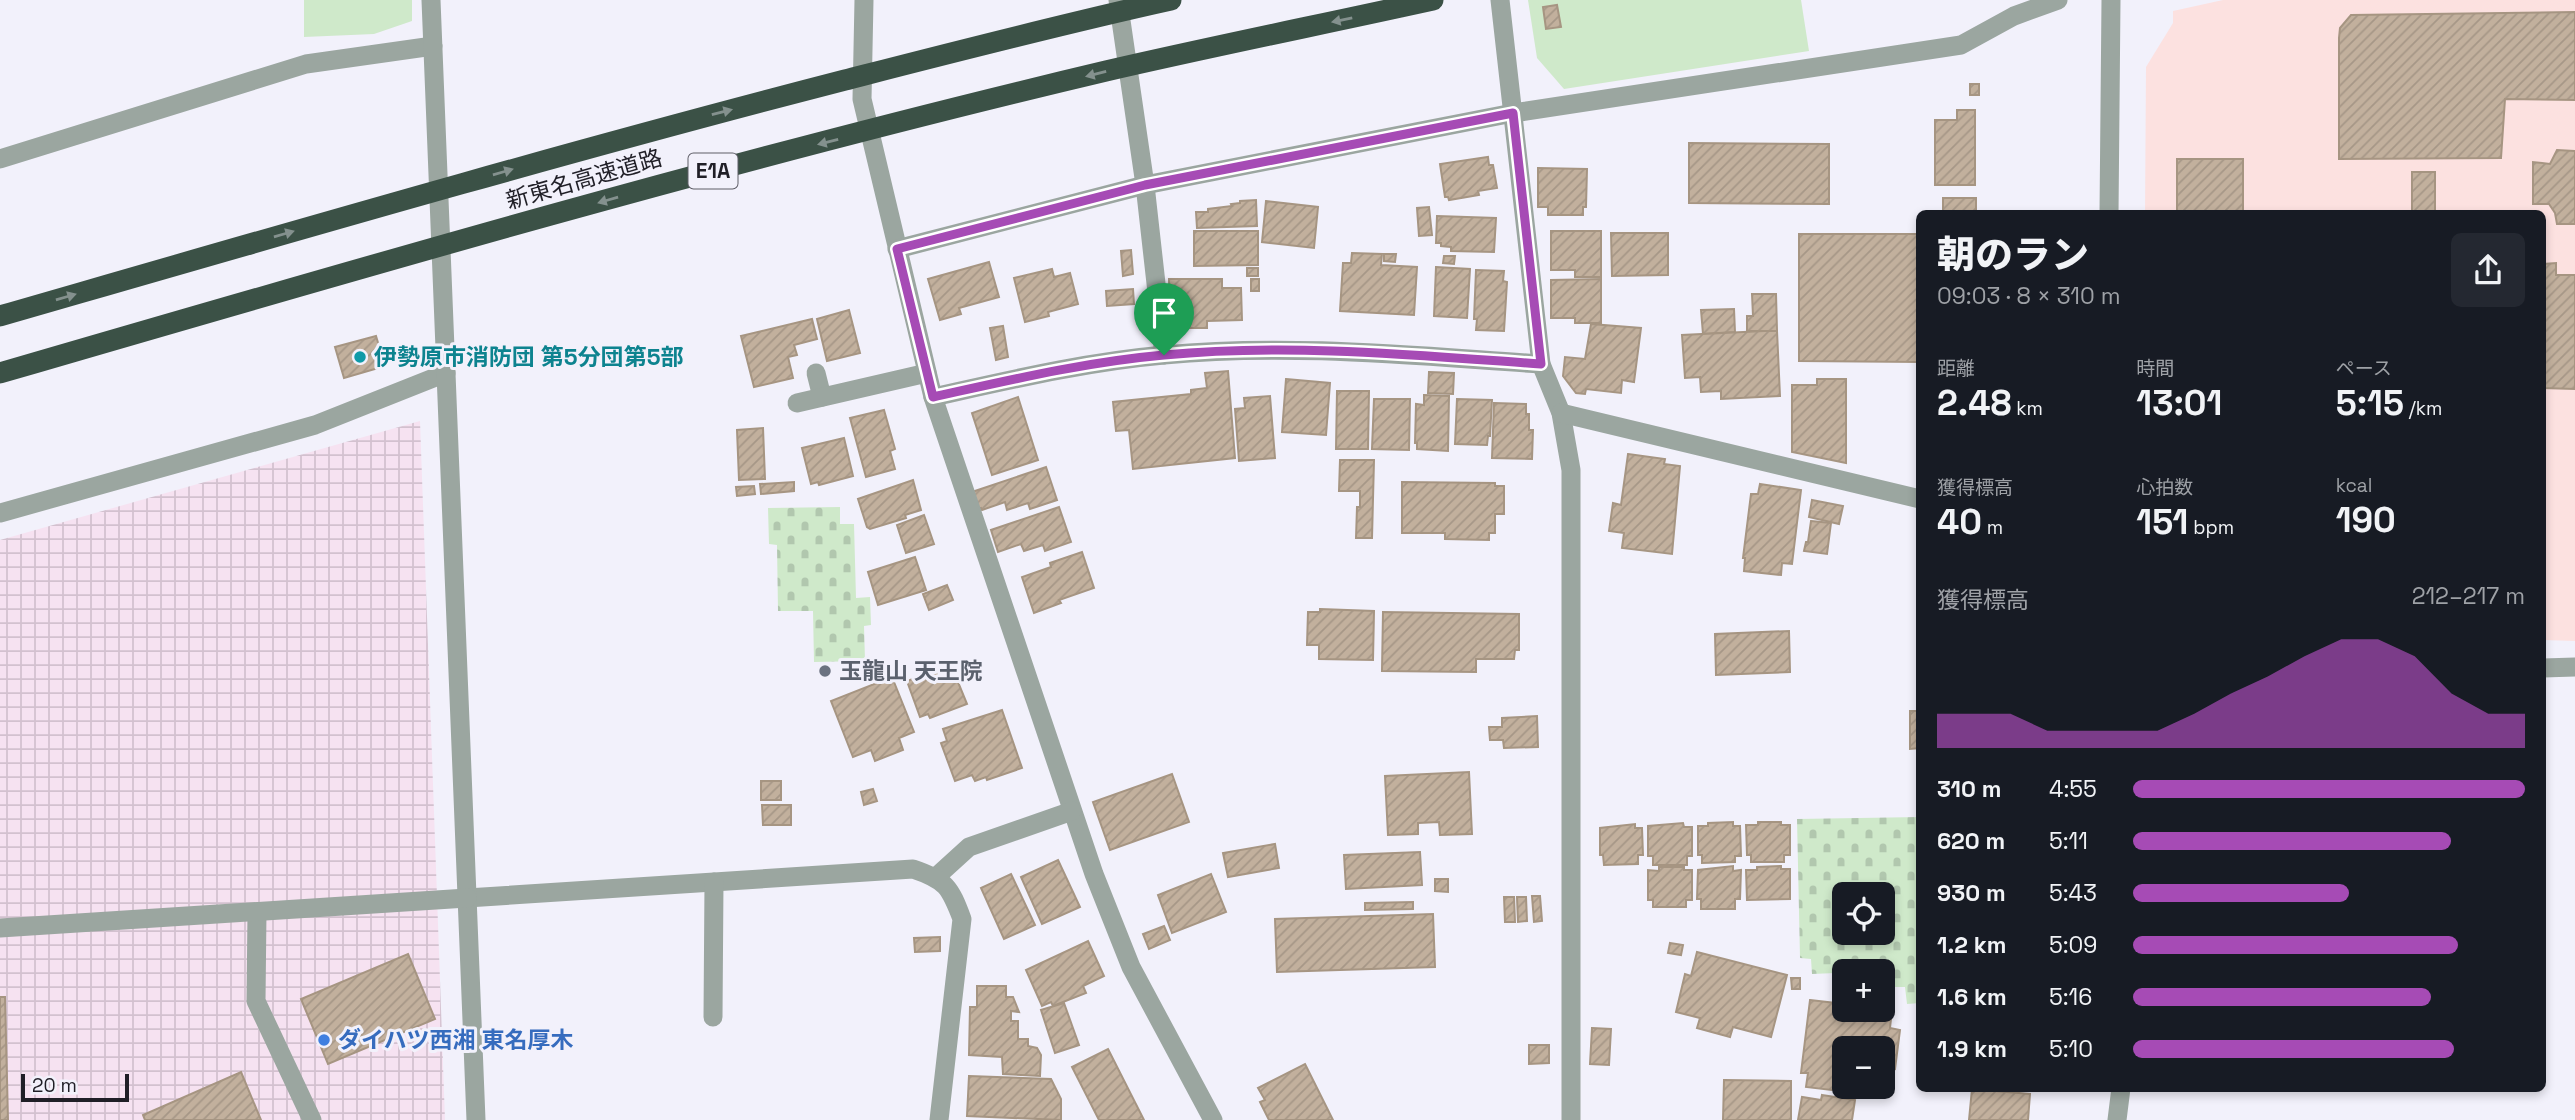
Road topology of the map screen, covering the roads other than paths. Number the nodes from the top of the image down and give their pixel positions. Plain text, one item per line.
1 (431, 0) edge
2 (864, 0) edge
3 (1118, 0) edge
4 (1171, 0) edge
5 (1433, 0) edge
6 (1500, 0) edge
7 (2058, 0) edge
8 (2111, 0) edge
9 (433, 46) junction
10 (1513, 113) junction
11 (0, 159) edge
12 (1145, 185) junction
13 (2109, 210) edge
14 (897, 249) junction
15 (0, 316) edge
16 (1164, 355) junction
17 (1541, 364) junction
18 (0, 373) edge
19 (446, 373) junction
20 (816, 373) dead end
21 (928, 373) junction
22 (822, 397) junction
23 (933, 397) junction
24 (797, 403) dead end
25 (1561, 413) junction
26 (1916, 498) edge
27 (0, 513) edge
28 (2575, 667) edge
29 (2546, 668) edge
30 (1072, 811) junction
31 (936, 877) junction
32 (714, 882) junction
33 (467, 898) junction
34 (257, 912) junction
35 (0, 928) edge
36 (713, 1017) dead end
37 (2120, 1092) edge
38 (312, 1120) edge
39 (476, 1120) edge
40 (939, 1120) edge
41 (1213, 1120) edge
42 (1571, 1120) edge
43 (2117, 1120) edge

1 - 9 street
2 - 14 street
3 - 12 street
15 -> 4 highway, 新東名高速道路 / E1A, bridge
5 -> 18 highway, 新東名高速道路 / E1A, bridge
6 - 10 street
7 - 10 street
8 - 13 street
9 - 11 street
9 - 19 street
10 - 12 street
10 - 17 street
12 - 14 street
12 - 16 street
14 - 21 street
16 - 17 street
16 - 23 street
17 - 25 street
19 - 27 street
19 - 33 street
20 - 22 street
21 - 22 street
21 - 23 street
22 - 24 street
23 - 30 street
25 - 26 street
25 - 42 street
28 - 29 street
30 - 31 street
30 - 41 street
31 - 32 street
31 - 40 street
32 - 33 street
32 - 36 street
33 - 34 street
33 - 39 street
34 - 35 street
34 - 38 street
37 - 43 street

